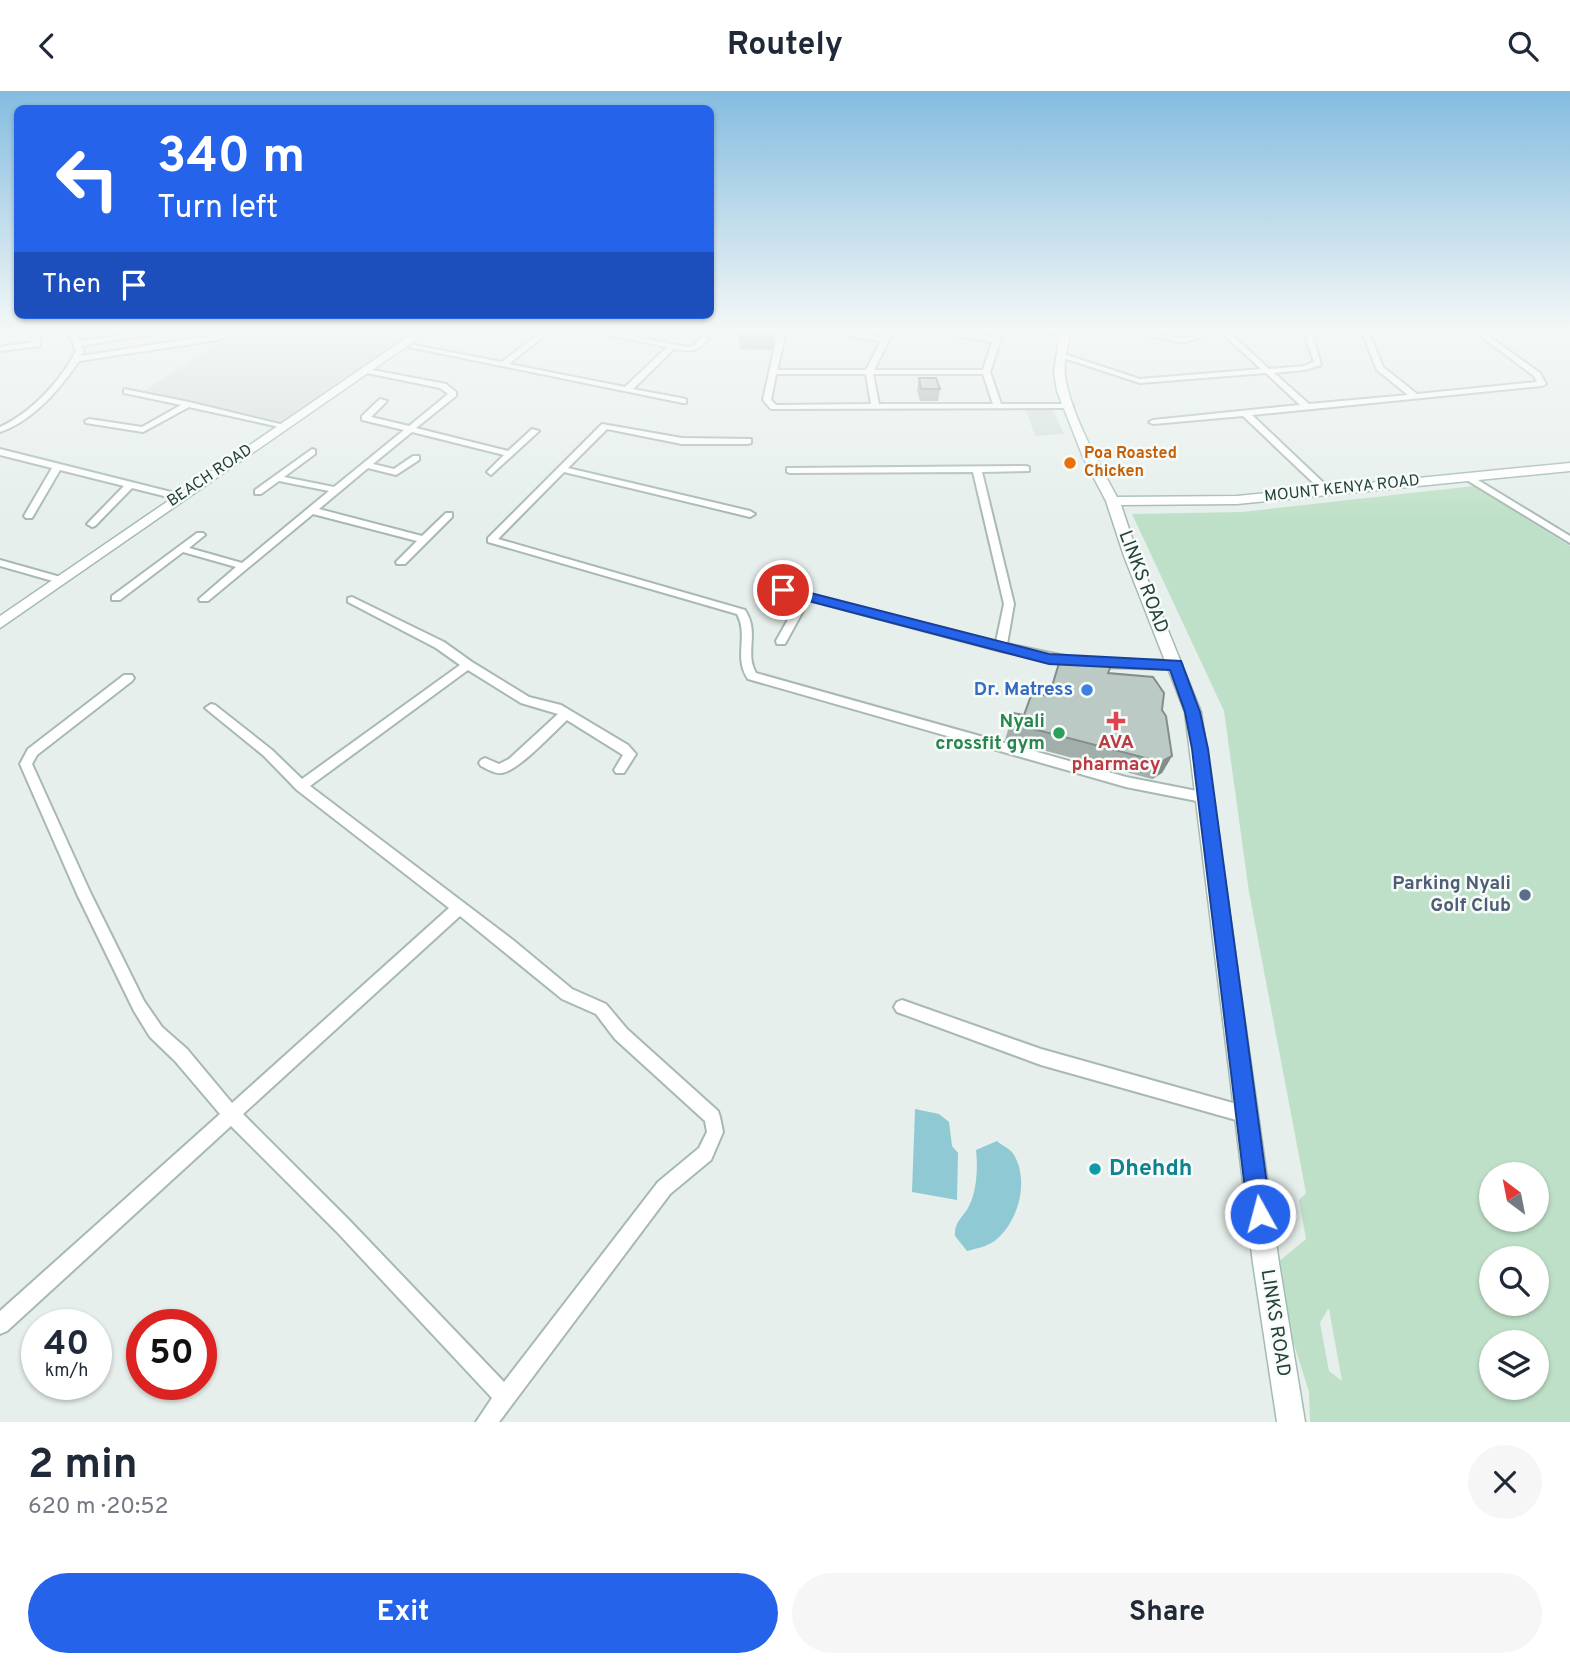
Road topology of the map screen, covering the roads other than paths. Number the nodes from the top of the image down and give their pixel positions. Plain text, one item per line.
1 (44, 394) edge
2 (142, 394) edge
3 (330, 394) edge
4 (452, 394) edge
5 (648, 394) edge
6 (768, 394) edge
7 (873, 394) edge
8 (994, 394) edge
9 (1065, 394) edge
10 (1293, 394) edge
11 (1412, 394) edge
12 (1444, 394) edge
13 (1416, 397) junction
14 (383, 401) dead end
15 (683, 401) dead end
16 (188, 404) junction
17 (1069, 405) junction
18 (875, 407) junction
19 (999, 407) junction
20 (1307, 407) junction
21 (1245, 413) junction
22 (89, 421) dead end
23 (1153, 422) dead end
24 (284, 426) junction
25 (0, 429) edge
26 (410, 429) junction
27 (535, 431) dead end
28 (748, 440) dead end
29 (0, 452) edge
30 (312, 452) dead end
31 (510, 454) junction
32 (416, 458) dead end
33 (366, 465) junction
34 (57, 467) junction
35 (1570, 467) edge
36 (561, 469) junction
37 (1026, 469) dead end
38 (790, 470) dead end
39 (977, 470) junction
40 (492, 472) dead end
41 (1468, 477) junction
42 (278, 478) junction
43 (130, 485) junction
44 (335, 490) junction
45 (1327, 491) junction
46 (258, 492) dead end
47 (180, 497) junction
48 (1113, 501) junction
49 (310, 510) junction
50 (750, 514) dead end
51 (449, 515) dead end
52 (29, 516) dead end
53 (93, 524) dead end
54 (200, 535) dead end
55 (424, 540) junction
56 (1570, 540) edge
57 (182, 549) junction
58 (0, 562) edge
59 (401, 562) dead end
60 (242, 566) junction
61 (60, 580) junction
62 (783, 590) dead end
63 (806, 597) junction
64 (117, 598) dead end
65 (204, 599) dead end
66 (352, 600) dead end
67 (0, 623) edge
68 (781, 641) dead end
69 (1001, 647) junction
70 (468, 665) junction
71 (1176, 665) junction
72 (128, 678) dead end
73 (211, 708) dead end
74 (565, 715) junction
75 (485, 763) dead end
76 (620, 770) dead end
77 (301, 786) junction
78 (1207, 798) junction
79 (458, 909) junction
80 (902, 1007) dead end
81 (232, 1115) junction
82 (1247, 1115) junction
83 (0, 1324) edge
84 (504, 1397) junction
85 (486, 1422) edge
86 (1291, 1422) edge

1 - 25 street
2 - 16 street
3 - 24 main road, BEACH ROAD
4 - 26 street
5 - 15 street
6 - 18 street
7 - 18 street
8 - 19 street
9 - 17 main road, LINKS ROAD
10 - 20 street
11 - 13 street
12 - 13 street
13 - 20 street
14 - 26 street
16 - 22 street
16 - 24 street
17 - 19 street
17 - 48 main road, LINKS ROAD
18 - 19 street
20 - 21 street
21 - 23 street
21 - 45 street
24 - 47 main road, BEACH ROAD
26 - 31 street
26 - 33 street
27 - 31 street
28 - 36 street
29 - 34 street
30 - 42 street
31 - 40 street
32 - 33 street
33 - 44 street
34 - 43 street
34 - 52 street
35 - 41 main road, MOUNT KENYA ROAD
36 - 50 street
36 - 78 street
37 - 39 street
38 - 39 street
39 - 69 street
41 - 45 main road, MOUNT KENYA ROAD
41 - 56 street
42 - 44 street
42 - 46 street
43 - 47 street
43 - 53 street
44 - 49 street
45 - 48 main road, MOUNT KENYA ROAD
47 - 61 main road, BEACH ROAD
48 - 71 main road, LINKS ROAD
49 - 55 street
49 - 60 street
51 - 55 street
54 - 57 street
55 - 59 street
57 - 60 street
57 - 64 street
58 - 61 street
60 - 65 street
61 - 67 main road, BEACH ROAD
62 - 63 street
63 - 68 street
63 - 69 street
66 - 70 street
69 - 71 street
70 - 74 street
70 - 77 street
71 - 78 main road, LINKS ROAD
72 - 81 street
73 - 77 street
74 - 75 street
74 - 76 street
77 - 79 street
78 - 82 main road, LINKS ROAD
79 - 81 street
79 - 84 street
80 - 82 street
81 - 83 street
81 - 84 street
82 - 86 main road, LINKS ROAD
84 - 85 street

